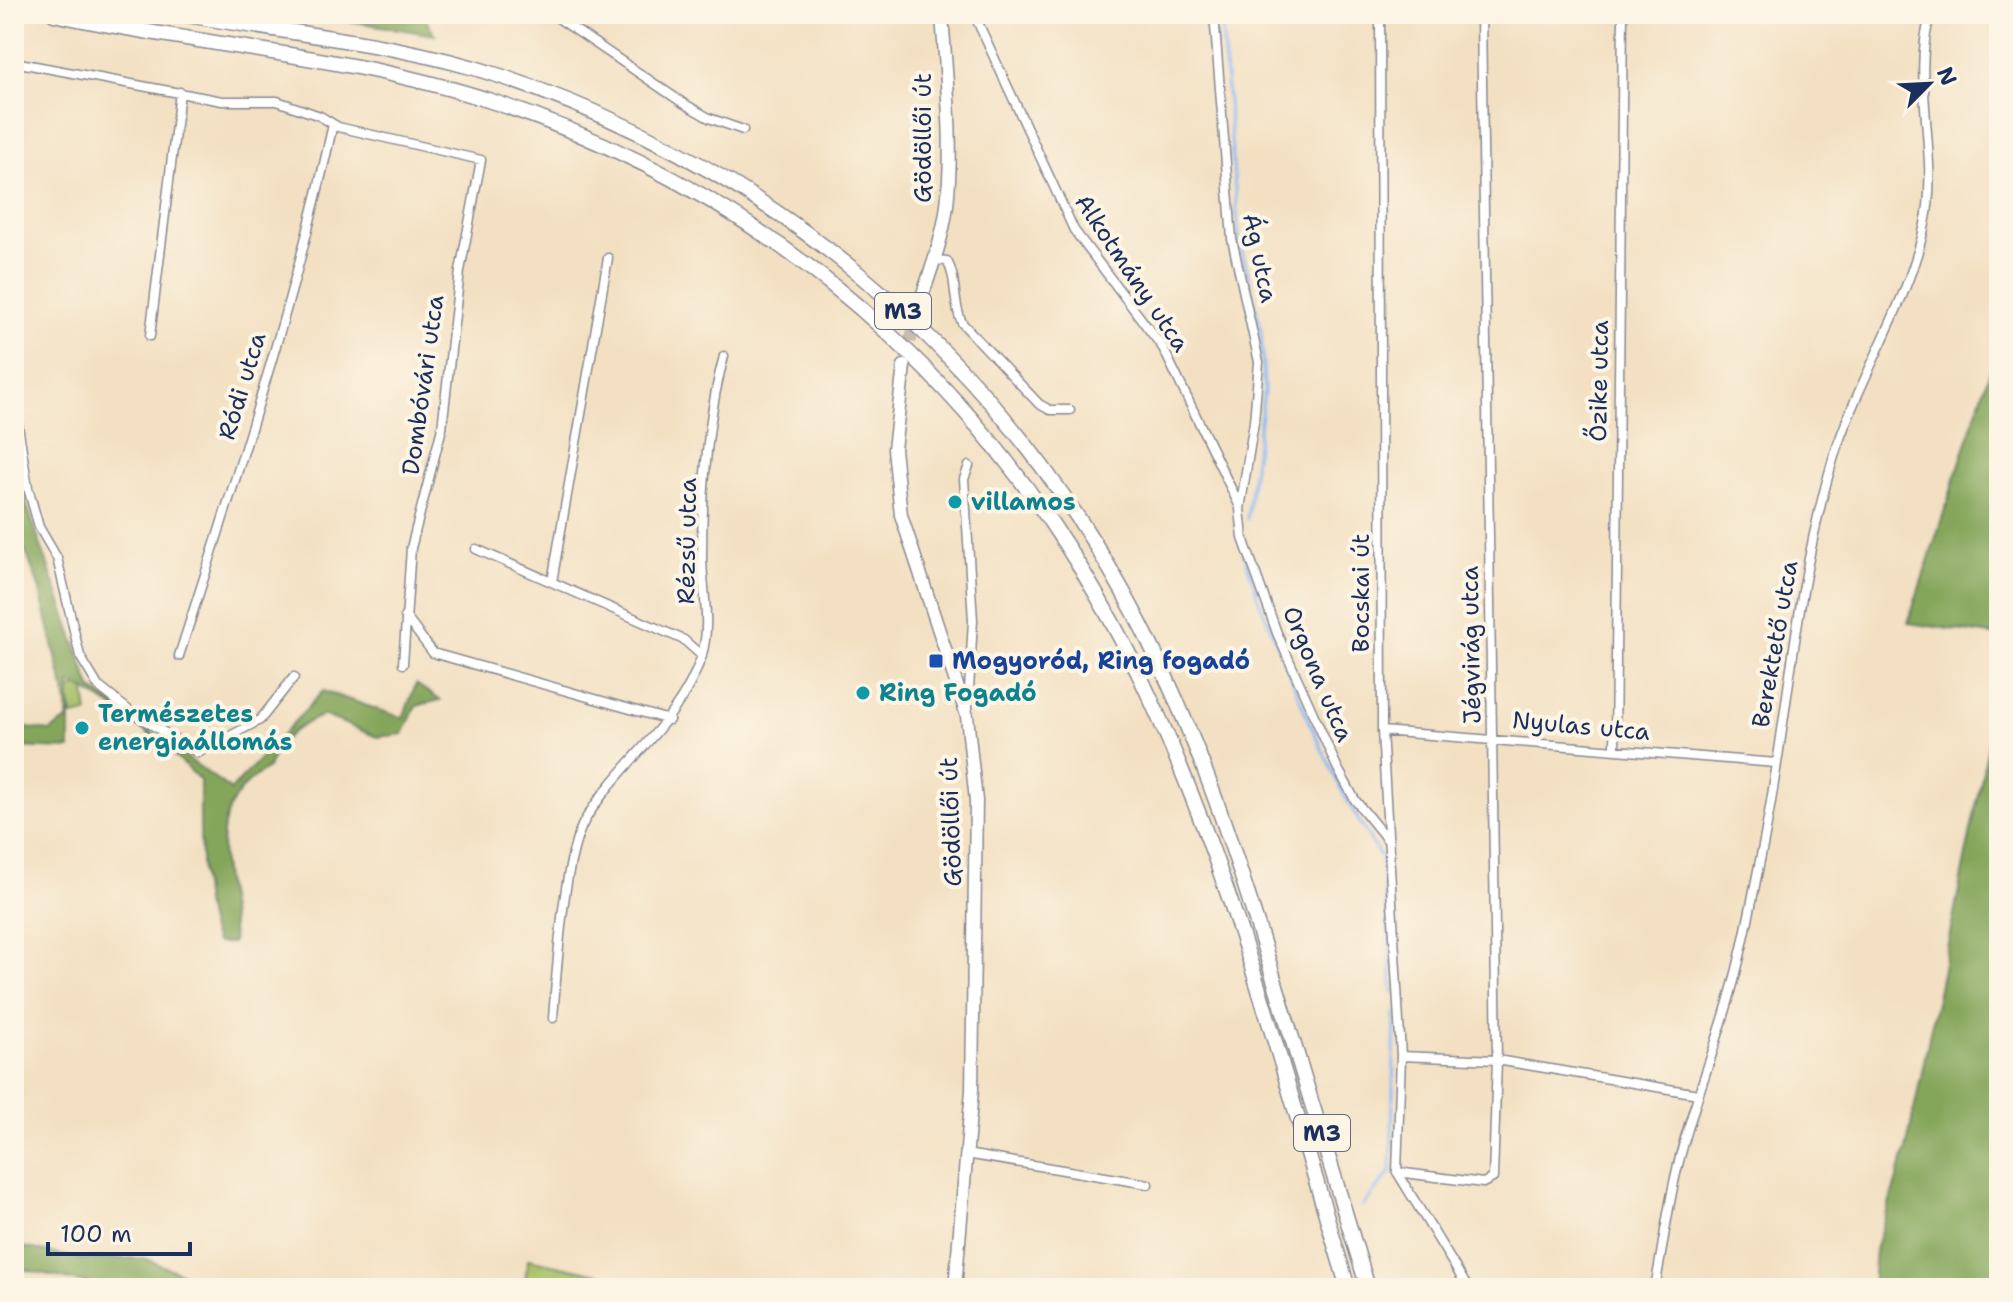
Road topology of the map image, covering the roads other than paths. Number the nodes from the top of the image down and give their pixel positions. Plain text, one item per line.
1 (54, 14) edge
2 (183, 14) edge
3 (552, 14) edge
4 (942, 14) edge
5 (974, 14) edge
6 (1214, 14) edge
7 (1380, 14) edge
8 (1481, 14) edge
9 (1623, 14) edge
10 (1931, 14) edge
11 (14, 62) edge
12 (180, 92) junction
13 (333, 124) junction
14 (743, 130) dead end
15 (608, 258) dead end
16 (935, 260) junction
17 (919, 305) tunnel mouth
18 (150, 336) dead end
19 (724, 356) dead end
20 (904, 366) tunnel mouth
21 (14, 400) edge
22 (1070, 410) dead end
23 (969, 466) dead end
24 (1240, 509) junction
25 (476, 549) dead end
26 (552, 582) junction
27 (404, 616) junction
28 (179, 656) dead end
29 (702, 656) junction
30 (403, 664) dead end
31 (294, 677) dead end
32 (967, 716) junction
33 (669, 720) junction
34 (1382, 731) junction
35 (1492, 739) junction
36 (1615, 749) junction
37 (1776, 763) junction
38 (1389, 842) junction
39 (553, 1018) dead end
40 (1401, 1056) junction
41 (1497, 1060) junction
42 (1698, 1094) junction
43 (966, 1154) junction
44 (1397, 1172) junction
45 (1148, 1184) dead end
46 (1326, 1217) junction
47 (955, 1288) edge
48 (1339, 1288) edge
49 (1348, 1288) edge
50 (1368, 1288) edge
51 (1468, 1288) edge
52 (1655, 1288) edge

1 - 46 highway, M3
2 - 50 highway, M3
3 - 14 street
4 - 16 main road, Gödöllői út
5 - 24 street, Alkotmány utca
6 - 24 street, Ág utca
7 - 34 street, Bocskai út
8 - 35 street, Jégvirág utca
9 - 36 street, Őzike utca
10 - 37 street, Berektető utca
11 - 12 street
12 - 13 street
12 - 18 street
13 - 27 street, Dombóvári utca
13 - 28 street, Ródi utca
15 - 26 street
16 - 17 main road, Gödöllői út
16 - 22 street
19 - 29 street, Rézsű utca
20 - 32 main road, Gödöllői út
21 - 31 street
23 - 32 street
24 - 38 street, Orgona utca
25 - 26 street
26 - 29 street
27 - 30 street, Dombóvári utca
27 - 33 street
29 - 33 street, Rézsű utca
32 - 43 main road, Gödöllői út
33 - 39 street, Rézsű utca
34 - 35 street, Nyulas utca
34 - 38 street, Bocskai út
35 - 36 street, Nyulas utca
35 - 41 street, Jégvirág utca
36 - 37 street, Nyulas utca
37 - 42 street, Berektető utca
38 - 40 street, Bocskai út
40 - 41 street
40 - 44 street, Bocskai út
41 - 42 street
41 - 44 street, Jégvirág utca
42 - 52 street, Berektető utca
43 - 45 street
43 - 47 main road, Gödöllői út
44 - 51 street
46 - 48 highway
46 - 49 highway, M3

